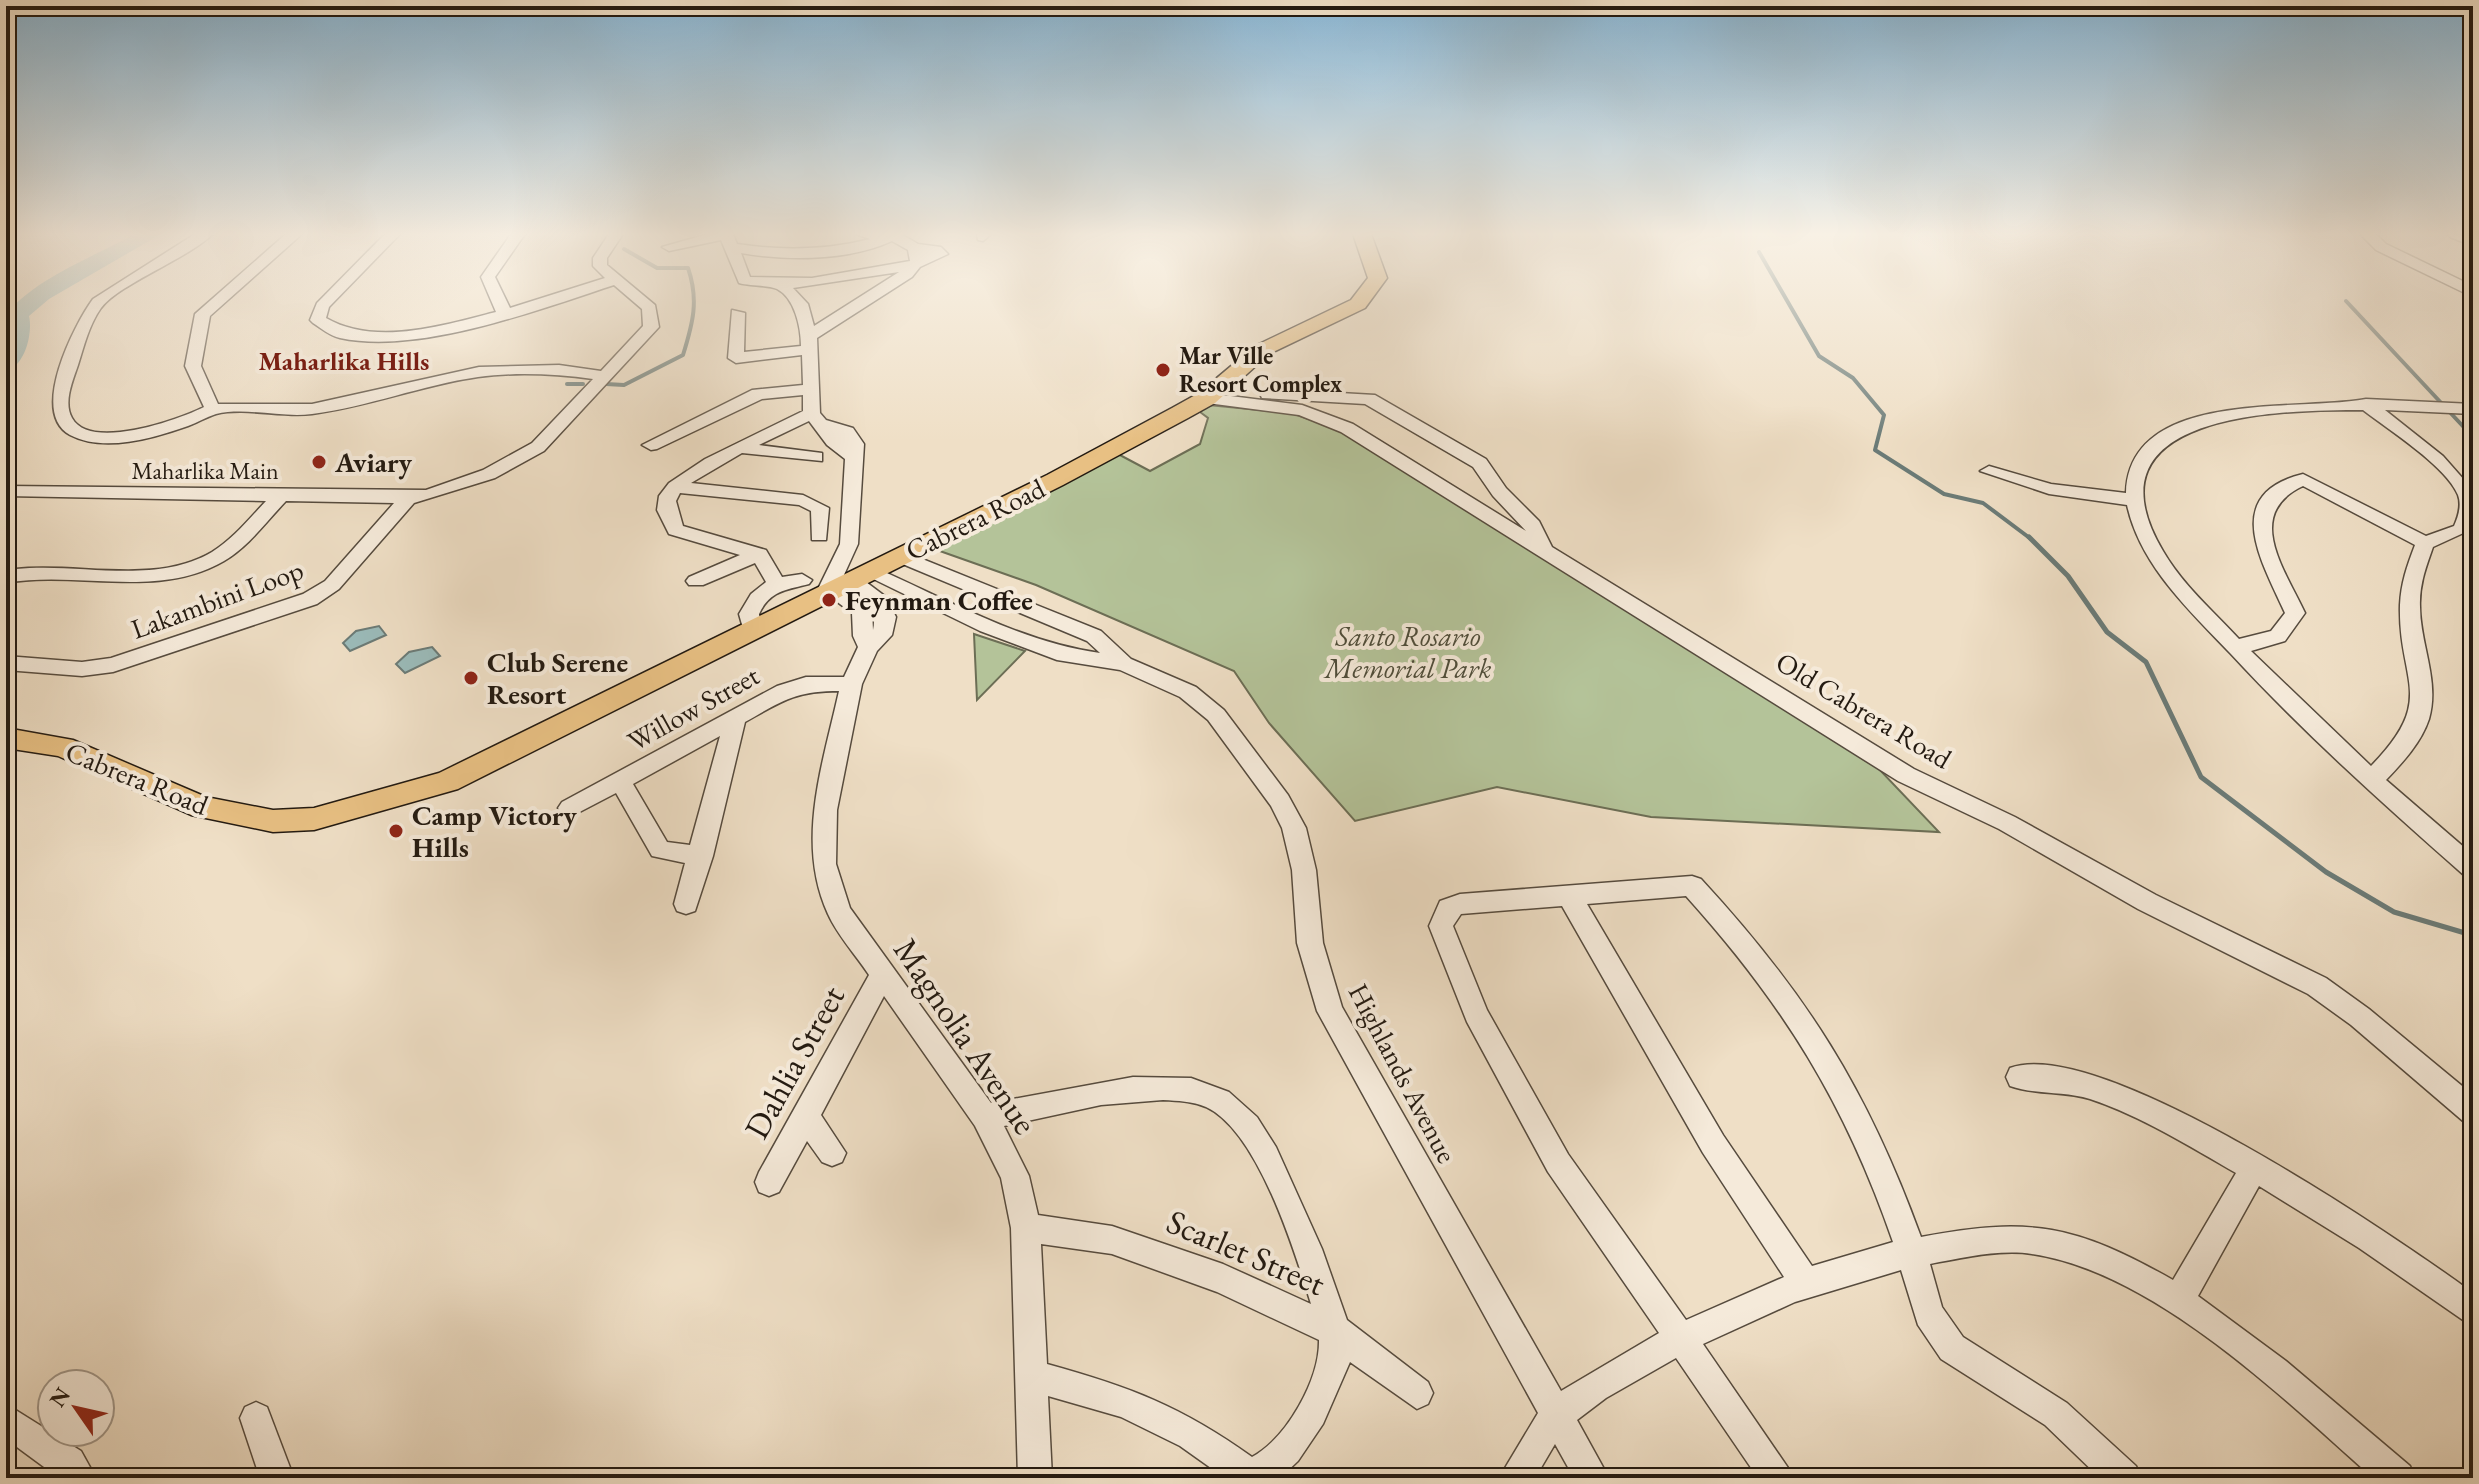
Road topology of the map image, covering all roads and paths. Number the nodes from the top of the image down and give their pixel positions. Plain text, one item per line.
1 (97, 303) edge
2 (215, 303) edge
3 (325, 303) edge
4 (500, 303) edge
5 (544, 303) edge
6 (644, 303) edge
7 (799, 303) edge
8 (865, 303) edge
9 (1356, 303) edge
10 (737, 313) dead end
11 (506, 316) junction
12 (809, 343) junction
13 (603, 376) junction
14 (811, 389) junction
15 (1207, 398) junction
16 (1255, 404) junction
17 (2366, 404) junction
18 (213, 409) junction
19 (2473, 409) edge
20 (818, 419) junction
21 (651, 445) dead end
22 (741, 448) junction
23 (816, 457) dead end
24 (1989, 471) dead end
25 (675, 487) junction
26 (6, 491) edge
27 (282, 495) junction
28 (408, 498) junction
29 (2134, 500) junction
30 (819, 536) dead end
31 (2425, 543) junction
32 (1547, 551) junction
33 (759, 554) junction
34 (900, 556) junction
35 (6, 577) edge
36 (802, 580) dead end
37 (696, 581) dead end
38 (776, 583) junction
39 (845, 583) junction
40 (966, 586) junction
41 (942, 605) junction
42 (2435, 626) dead end
43 (752, 630) junction
44 (2235, 646) junction
45 (6, 663) edge
46 (1124, 664) junction
47 (851, 684) junction
48 (735, 719) junction
49 (6, 738) edge
50 (2418, 758) dead end
51 (2371, 781) junction
52 (621, 782) junction
53 (570, 808) dead end
54 (701, 856) junction
55 (2473, 869) edge
56 (1570, 897) junction
57 (686, 904) dead end
58 (882, 976) junction
59 (2020, 1077) dead end
60 (2473, 1112) edge
61 (806, 1117) junction
62 (985, 1117) junction
63 (832, 1153) dead end
64 (2255, 1166) junction
65 (769, 1182) dead end
66 (1026, 1228) junction
67 (1911, 1251) junction
68 (1804, 1281) junction
69 (2178, 1301) junction
70 (2473, 1312) edge
71 (1335, 1331) junction
72 (1680, 1339) junction
73 (1032, 1376) junction
74 (1417, 1393) dead end
75 (256, 1418) dead end
76 (1555, 1418) junction
77 (6, 1420) edge
78 (1248, 1477) edge
79 (79, 1478) edge
80 (277, 1478) edge
81 (1035, 1478) edge
82 (1516, 1478) edge
83 (1592, 1478) edge
84 (1778, 1478) edge
85 (2124, 1478) edge
86 (2398, 1478) edge

1 - 18 street
2 - 18 street
3 - 11 street
4 - 11 street
5 - 11 street
6 - 13 street, Maharlika Main
7 - 12 street
8 - 12 street
9 - 15 main road, Cabrera Road
10 - 12 street
12 - 14 street
13 - 18 street
13 - 28 street, Maharlika Main
14 - 20 street
14 - 21 street
15 - 16 street, Old Cabrera Road
15 - 34 main road, Cabrera Road
16 - 32 street, Old Cabrera Road
16 - 32 street
17 - 19 street
17 - 29 street
17 - 31 street
20 - 22 street
20 - 39 street
22 - 23 street
22 - 25 street
24 - 29 street
25 - 30 street
25 - 33 street
26 - 27 street, Maharlika Main
27 - 28 street, Maharlika Main
27 - 35 street, Lakambini Loop
28 - 45 street, Lakambini Loop
29 - 44 street
31 - 42 street
31 - 44 street
32 - 60 street, Old Cabrera Road
33 - 37 street
33 - 38 street
34 - 39 main road, Cabrera Road
34 - 40 street, Highlands Avenue
36 - 38 street
38 - 43 street
39 - 41 street, Highlands Avenue
39 - 43 main road, Cabrera Road
39 - 47 street, Magnolia Avenue
40 - 41 street
40 - 46 street, Highlands Avenue
41 - 46 street, Highlands Avenue
43 - 49 main road, Cabrera Road
44 - 51 street
46 - 76 street, Highlands Avenue
47 - 48 street, Willow Street
47 - 58 street, Magnolia Avenue
48 - 52 street, Willow Street
48 - 54 street
50 - 51 street
51 - 55 street
52 - 53 street, Willow Street
52 - 54 street
54 - 57 street
56 - 67 street
56 - 68 street
56 - 72 street
58 - 61 street, Dahlia Street
58 - 62 street, Magnolia Avenue
59 - 64 street
61 - 63 street
61 - 65 street, Dahlia Street
62 - 66 street, Magnolia Avenue
62 - 71 street
64 - 69 street
64 - 70 street
66 - 71 street, Scarlet Street
66 - 73 street, Magnolia Avenue
67 - 68 street
67 - 69 street
67 - 85 street
68 - 72 street
69 - 86 street
71 - 74 street, Scarlet Street
71 - 78 street
72 - 76 street
72 - 84 street
73 - 78 street
73 - 81 street, Magnolia Avenue
75 - 80 street
76 - 82 street
76 - 83 street, Highlands Avenue
77 - 79 street

